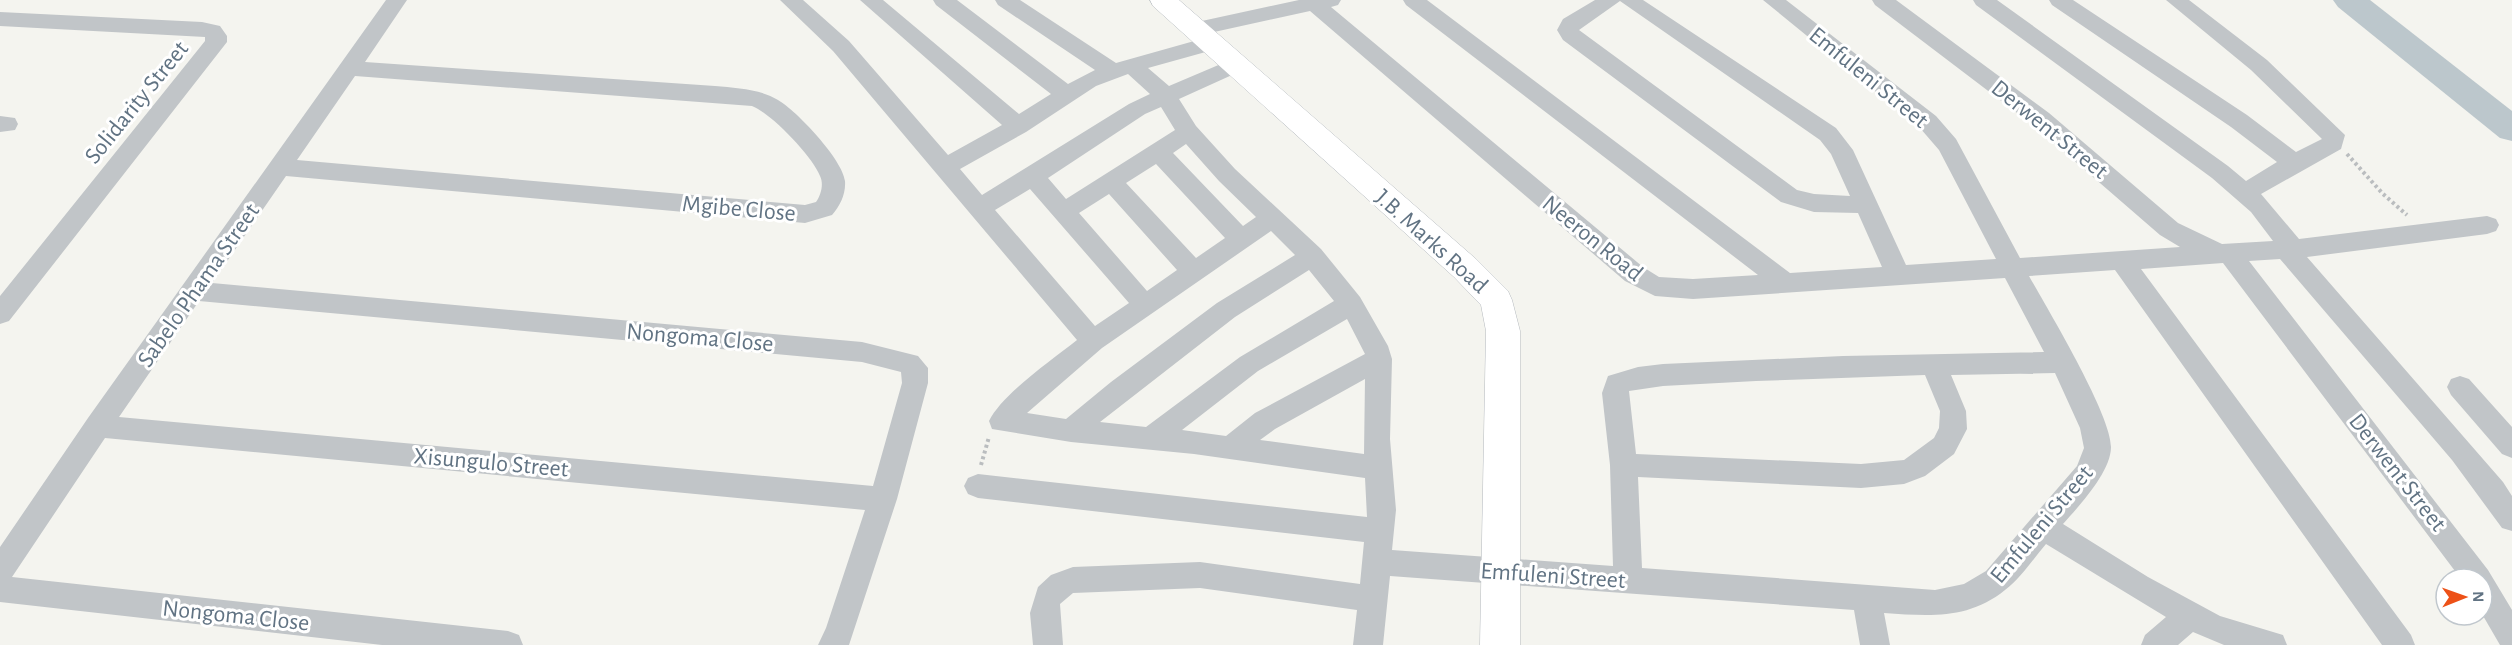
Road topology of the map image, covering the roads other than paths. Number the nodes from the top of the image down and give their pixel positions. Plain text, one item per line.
1 (397, 0) edge
2 (790, 0) edge
3 (870, 0) edge
4 (943, 0) edge
5 (1005, 0) edge
6 (1163, 0) edge
7 (1413, 0) edge
8 (1610, 0) edge
9 (1629, 0) edge
10 (1882, 0) edge
11 (1983, 0) edge
12 (2059, 0) edge
13 (2176, 0) edge
14 (1779, 1) edge
15 (1315, 2) edge
16 (0, 19) edge
17 (1204, 36) junction
18 (1235, 65) junction
19 (350, 68) junction
20 (1122, 68) junction
21 (1065, 93) junction
22 (1165, 95) junction
23 (1018, 126) junction
24 (1188, 132) junction
25 (1158, 152) junction
26 (2295, 163) junction
27 (282, 167) junction
28 (943, 168) junction
29 (1033, 176) junction
30 (1111, 182) junction
31 (2245, 193) junction
32 (1867, 205) junction
33 (979, 208) junction
34 (1065, 211) junction
35 (1272, 218) junction
36 (2487, 225) dead end
37 (1240, 238) junction
38 (2290, 249) junction
39 (2225, 253) junction
40 (1312, 256) junction
41 (2120, 259) junction
42 (2012, 267) junction
43 (1193, 272) junction
44 (1898, 274) junction
45 (1784, 281) junction
46 (194, 291) junction
47 (1351, 304) junction
48 (1146, 306) junction
49 (0, 314) edge
50 (1094, 341) junction
51 (1379, 359) junction
52 (2062, 362) junction
53 (1934, 365) junction
54 (2460, 387) dead end
55 (98, 426) junction
56 (1071, 431) junction
57 (1152, 438) junction
58 (2512, 446) edge
59 (1230, 448) junction
60 (1624, 465) junction
61 (1377, 468) junction
62 (978, 486) road end
63 (883, 499) junction
64 (2512, 519) edge
65 (2043, 527) junction
66 (1380, 531) junction
67 (1376, 562) junction
68 (2470, 567) edge
69 (0, 571) edge
70 (1500, 572) junction
71 (1628, 579) junction
72 (0, 590) edge
73 (1371, 599) junction
74 (1867, 599) junction
75 (2494, 607) edge
76 (2190, 615) junction
77 (2512, 638) edge
78 (2235, 640) edge
79 (508, 645) edge
80 (833, 645) edge
81 (1047, 645) edge
82 (1368, 645) edge
83 (1500, 645) edge
84 (1875, 645) edge
85 (2156, 645) edge
86 (2272, 645) edge
87 (2400, 645) edge

1 - 19 street, Sabelo Phama Street
2 - 28 street
3 - 23 street
4 - 21 street
5 - 20 street
6 - 17 street, J.B. Marks Road
7 - 45 street
8 - 32 street
9 - 32 street
10 - 39 street, Derwent Street
11 - 31 street
12 - 26 street
13 - 26 street
14 - 42 street, Emfuleni Street
15 - 17 street
15 - 45 street, Neeron Road
16 - 49 street, Solidarity Street
17 - 18 street, J.B. Marks Road
17 - 20 street
18 - 22 street
18 - 70 street, J.B. Marks Road
19 - 27 street, Sabelo Phama Street
19 - 27 street, Mgibe Close
20 - 21 street
20 - 22 street
21 - 23 street
22 - 24 street
22 - 29 street
23 - 28 street
24 - 25 street
24 - 35 street
25 - 30 street
25 - 37 street
26 - 31 street
27 - 46 street, Sabelo Phama Street
28 - 33 street
29 - 33 street
29 - 34 street
30 - 34 street
30 - 43 street
31 - 38 street
32 - 44 street
33 - 50 street
34 - 48 street
35 - 37 street
35 - 40 street
36 - 38 street, Neeron Road
37 - 43 street
38 - 39 street, Neeron Road
38 - 64 street
39 - 41 street, Neeron Road
39 - 68 street, Derwent Street
40 - 47 street
40 - 56 street
41 - 42 street, Neeron Road
41 - 87 street
42 - 44 street, Neeron Road
42 - 52 street, Emfuleni Street
43 - 48 street
44 - 45 street, Neeron Road
46 - 55 street, Sabelo Phama Street
46 - 63 street, Nongoma Close
47 - 51 street
47 - 57 street
48 - 50 street
50 - 56 street
51 - 59 street
51 - 61 street
52 - 53 street
52 - 65 street, Emfuleni Street
53 - 60 street
53 - 60 street
54 - 58 street
55 - 63 street, Xisungulo Street
55 - 69 street, Sabelo Phama Street
56 - 57 street
57 - 59 street
59 - 61 street
60 - 71 street
61 - 66 street
62 - 66 street
63 - 80 street, Nongoma Close
65 - 74 street, Emfuleni Street
65 - 76 street
66 - 67 street
67 - 70 street, Emfuleni Street
67 - 73 street
70 - 71 street, Emfuleni Street
70 - 83 street, J.B. Marks Road
71 - 74 street, Emfuleni Street
72 - 79 street, Nongoma Close
73 - 81 street
73 - 82 street
74 - 84 street
75 - 77 street
76 - 78 street
76 - 85 street
78 - 86 street

